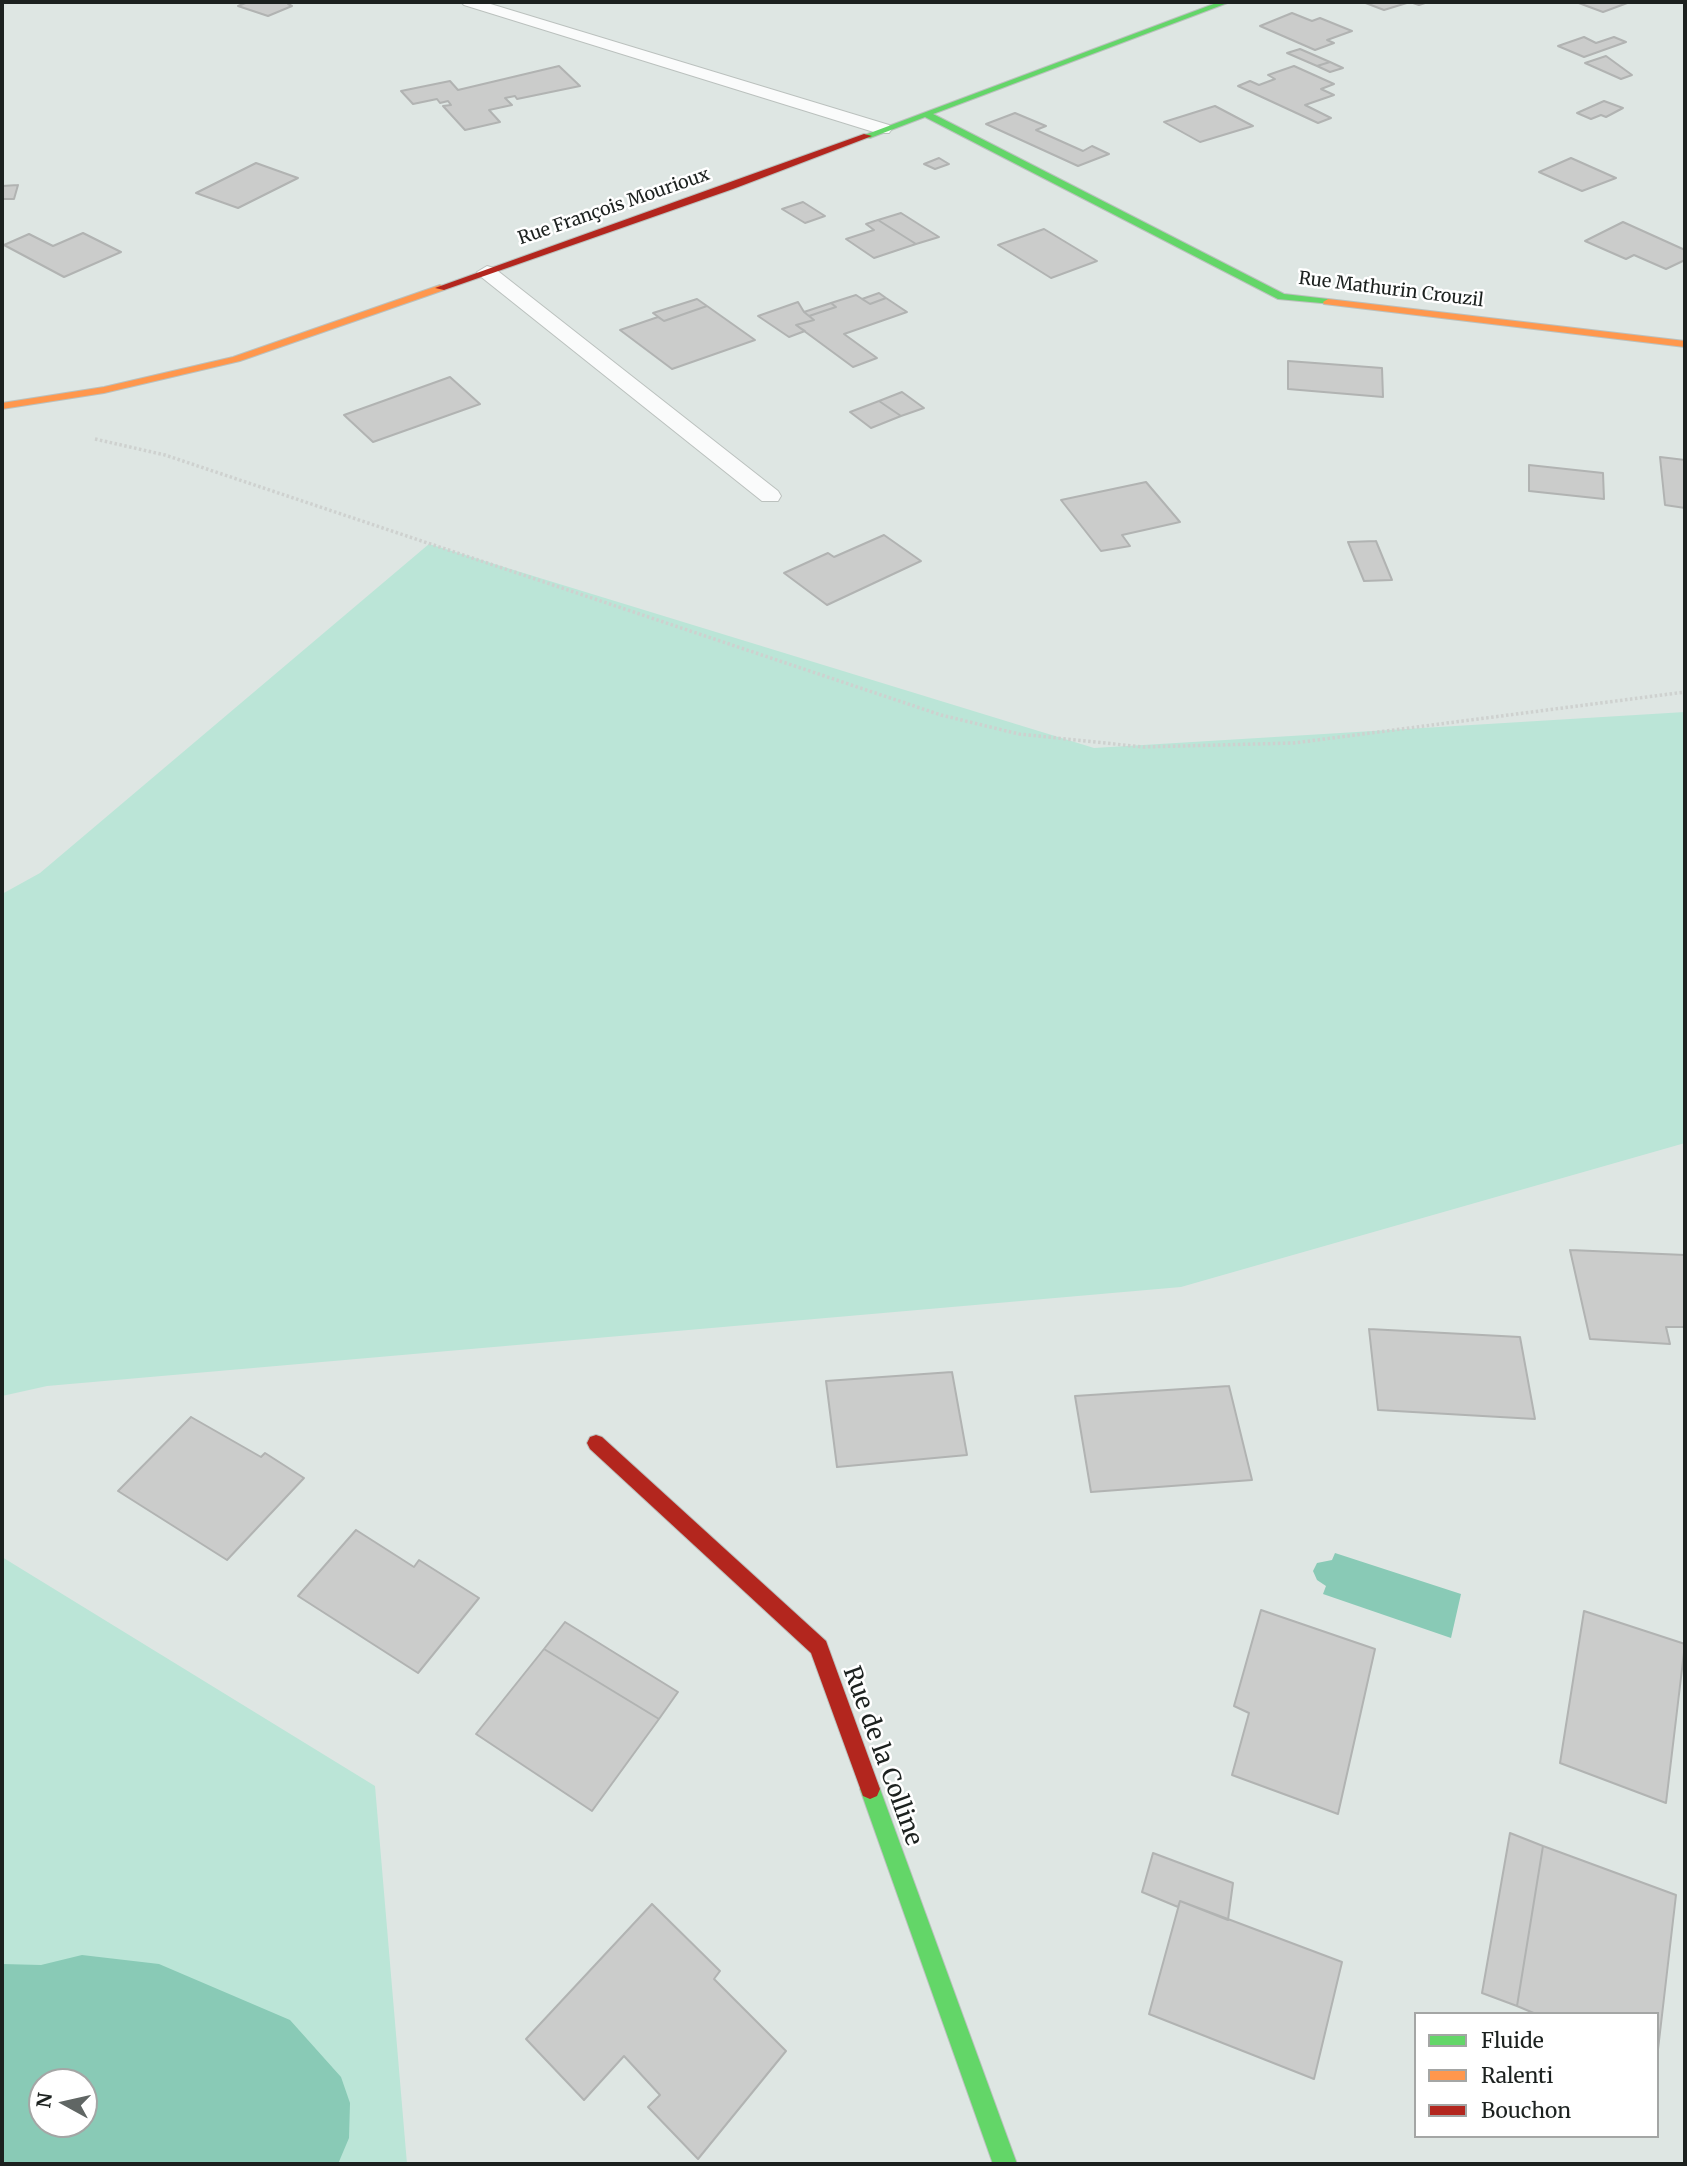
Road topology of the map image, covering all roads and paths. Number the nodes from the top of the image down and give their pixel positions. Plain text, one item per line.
1 (470, 2) edge
2 (1226, 2) edge
3 (926, 114) junction
4 (883, 129) junction
5 (486, 272) junction
6 (1685, 344) edge
7 (2, 406) edge
8 (83, 437) dead end
9 (770, 496) dead end
10 (1685, 692) edge
11 (596, 1443) dead end
12 (1005, 2164) edge

1 - 4 lane
2 - 3 street, Rue François Mourioux
3 - 4 street, Rue François Mourioux
3 - 6 street, Rue Mathurin Crouzil
4 - 5 street, Rue François Mourioux
5 - 7 street, Rue François Mourioux
5 - 9 lane
8 - 10 path
11 - 12 street, Rue de la Colline

